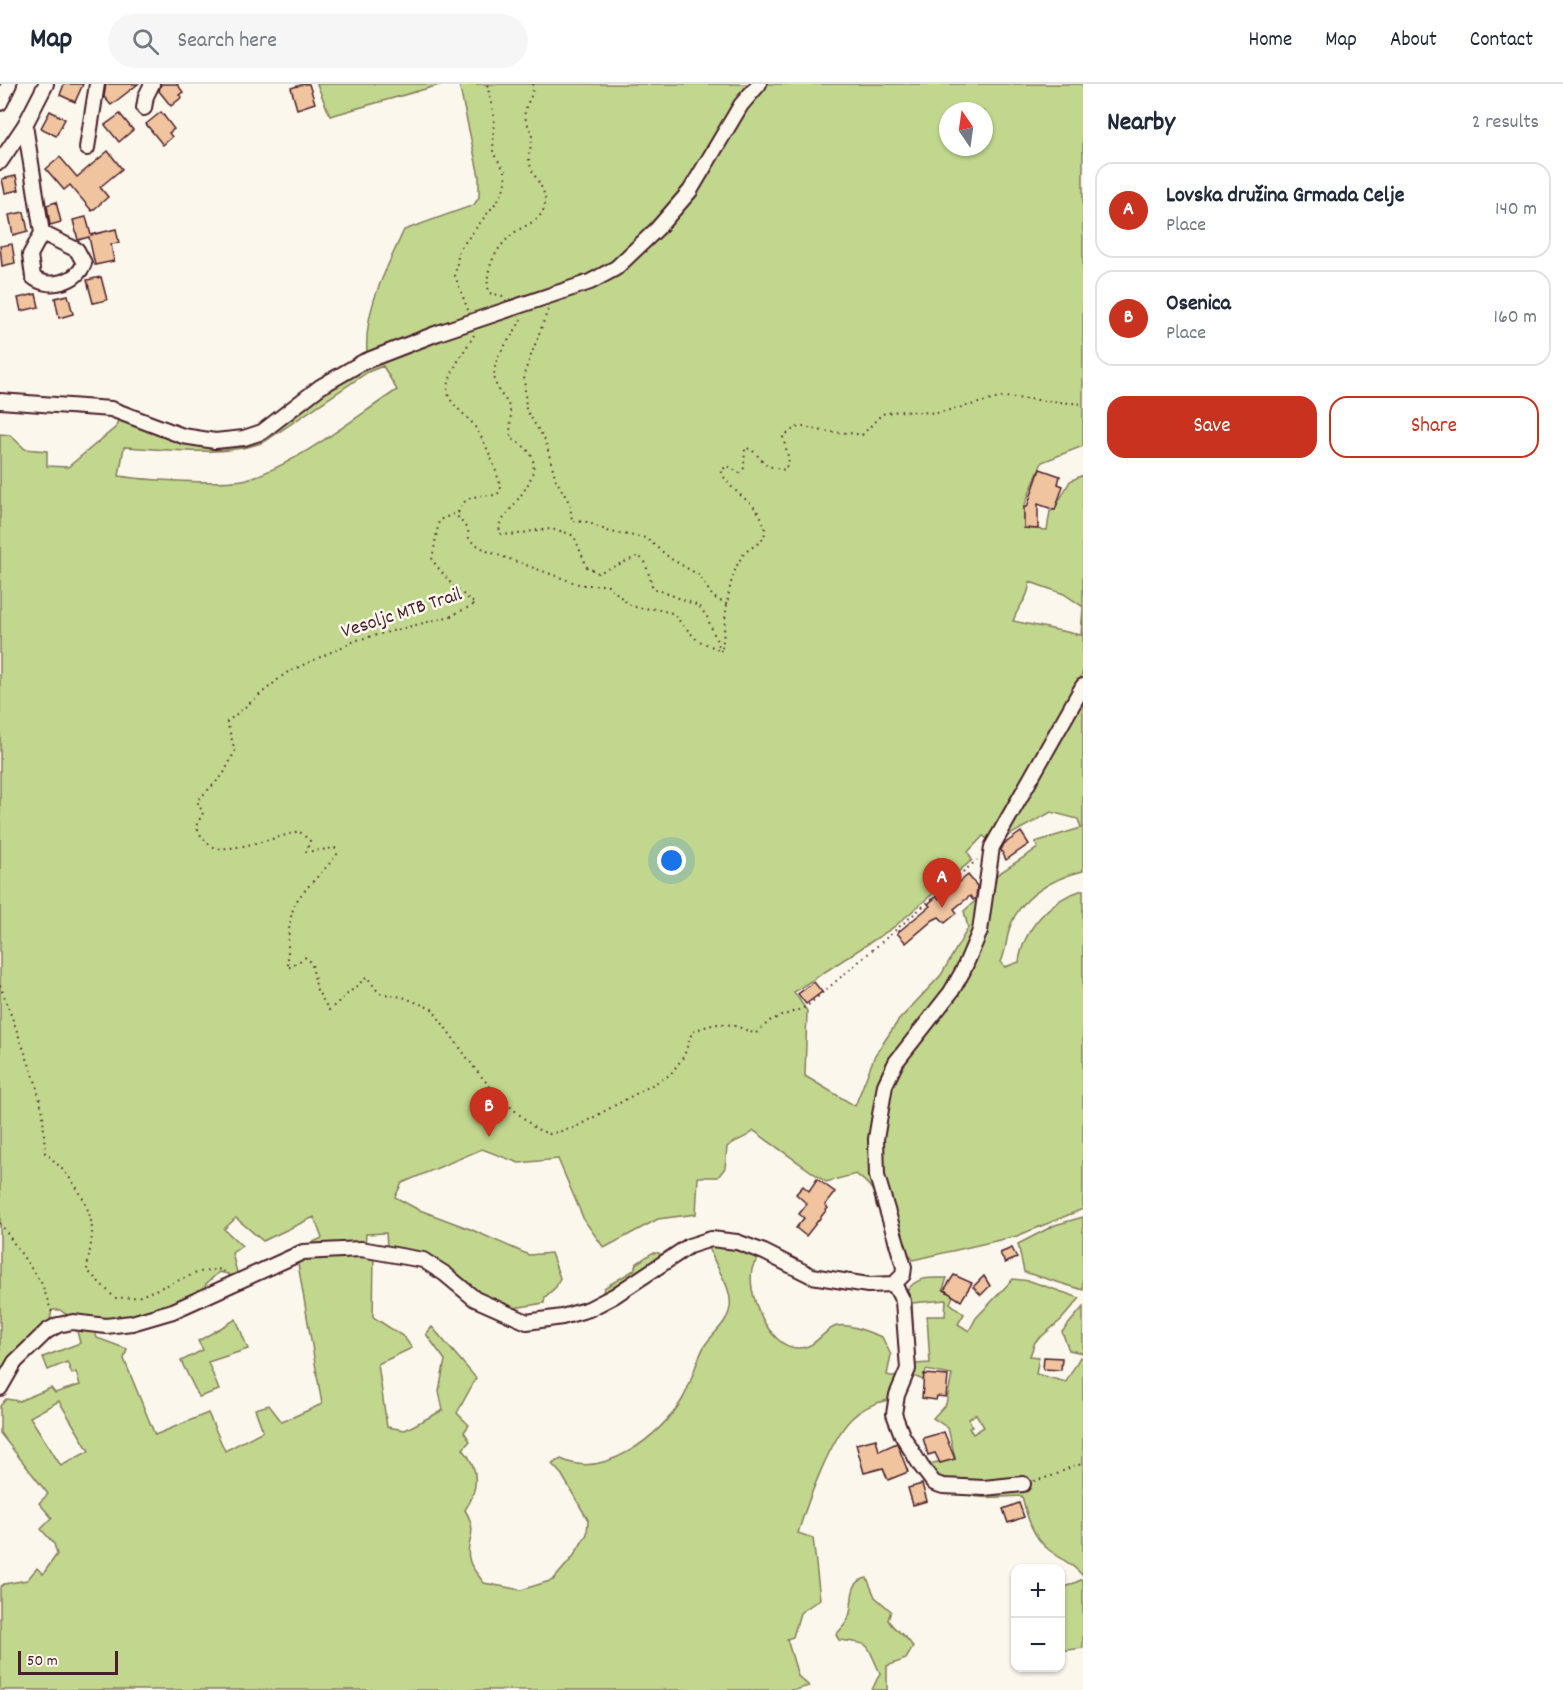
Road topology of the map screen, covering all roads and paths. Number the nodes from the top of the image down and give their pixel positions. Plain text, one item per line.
1 (9, 84) edge
2 (46, 84) edge
3 (97, 84) edge
4 (152, 84) edge
5 (487, 84) edge
6 (532, 84) edge
7 (759, 84) edge
8 (0, 103) edge
9 (144, 108) dead end
10 (25, 125) junction
11 (87, 148) dead end
12 (0, 162) edge
13 (42, 233) dead end
14 (554, 295) junction
15 (507, 296) dead end
16 (527, 304) junction
17 (483, 319) junction
18 (0, 401) edge
19 (1083, 404) edge
20 (459, 512) junction
21 (728, 605) junction
22 (721, 651) junction
23 (1083, 686) edge
24 (992, 847) junction
25 (0, 985) edge
26 (0, 1223) edge
27 (231, 1283) junction
28 (894, 1284) junction
29 (56, 1326) junction
30 (0, 1389) edge
31 (1083, 1466) edge
32 (1023, 1484) joint

1 - 8 street
2 - 10 street
3 - 11 street
4 - 9 street
5 - 17 path
6 - 15 path
7 - 14 street
10 - 12 street
10 - 13 street
14 - 16 street
14 - 21 path
16 - 17 street
16 - 22 path
17 - 18 street
17 - 20 path
19 - 21 path
20 - 22 path
20 - 24 path, Vesoljc MTB Trail
21 - 22 path
23 - 24 street
24 - 28 street
25 - 27 path
26 - 29 path
27 - 28 street
27 - 29 street
28 - 32 street
29 - 30 street
31 - 32 path

